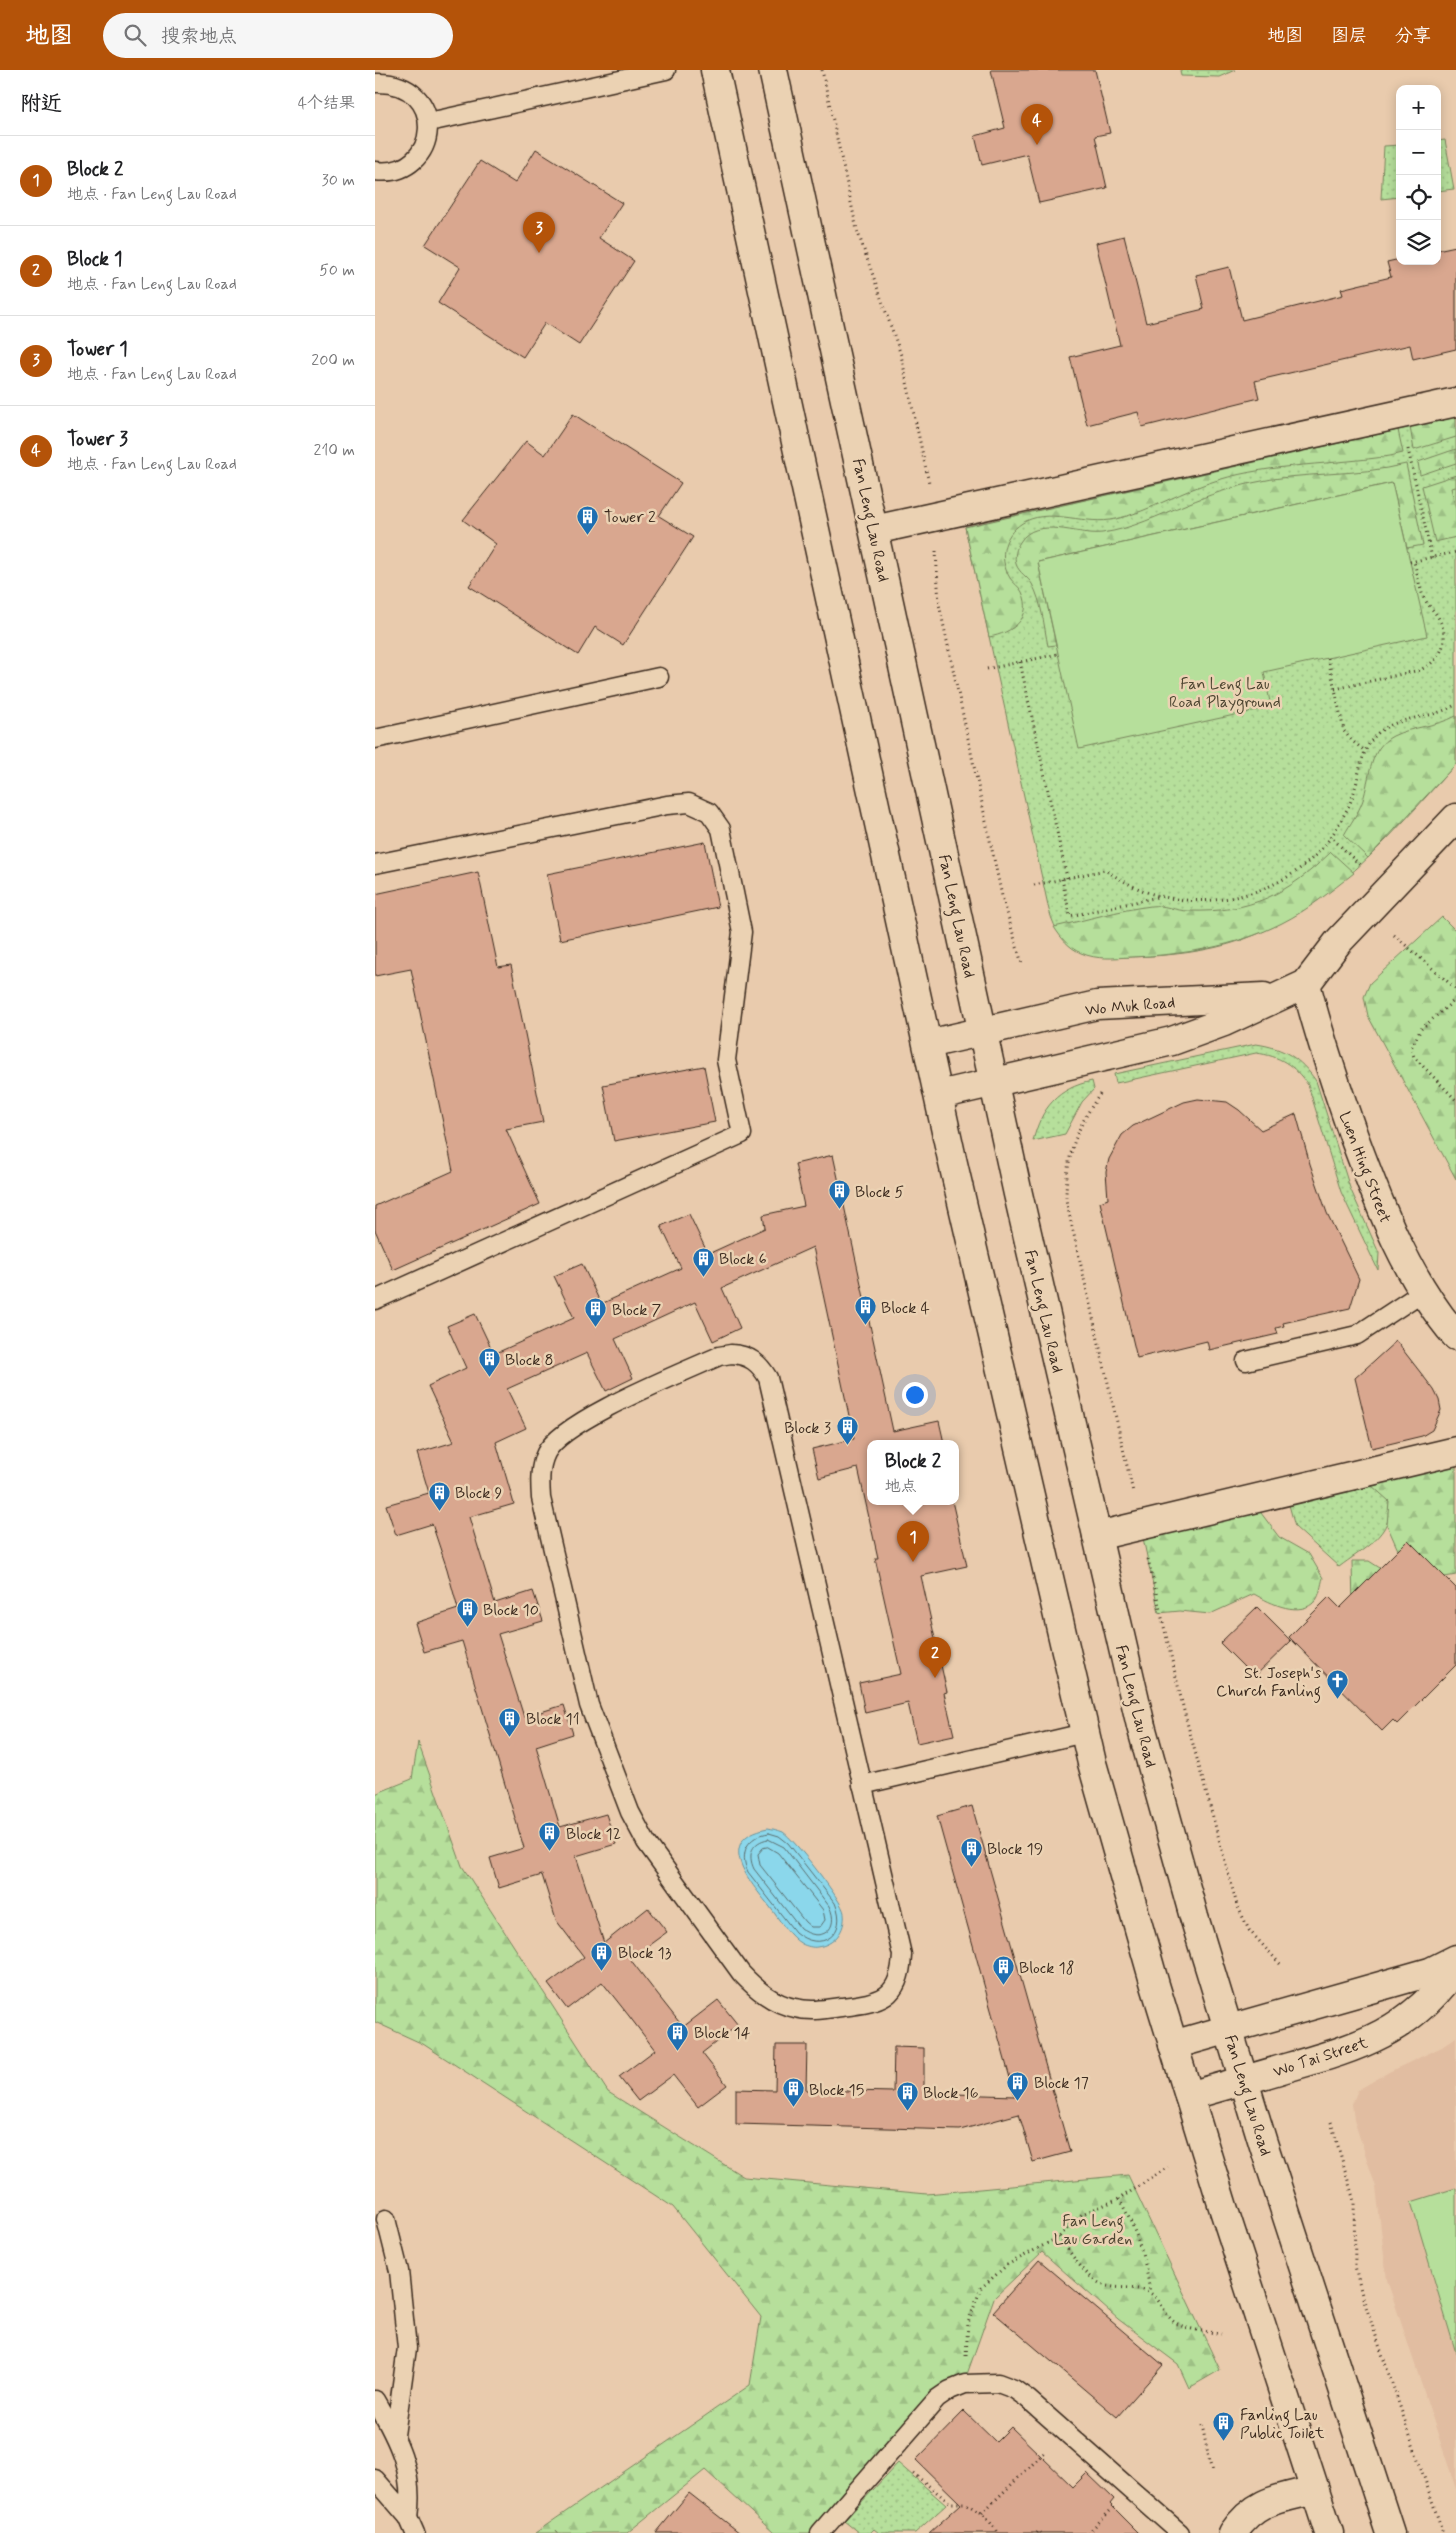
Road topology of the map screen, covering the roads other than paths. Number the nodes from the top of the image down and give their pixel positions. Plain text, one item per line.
1 (666, 70) edge
2 (715, 70) edge
3 (773, 70) edge
4 (375, 83) edge
5 (429, 122) junction
6 (375, 171) edge
7 (1456, 402) edge
8 (874, 530) junction
9 (659, 677) dead end
10 (375, 739) edge
11 (1456, 818) edge
12 (375, 864) edge
13 (1306, 984) junction
14 (1275, 996) junction
15 (983, 1031) junction
16 (928, 1044) junction
17 (995, 1083) junction
18 (939, 1095) junction
19 (1424, 1291) junction
20 (375, 1300) edge
21 (1456, 1336) edge
22 (1246, 1361) dead end
23 (1456, 1451) edge
24 (1097, 1536) junction
25 (1084, 1733) junction
26 (862, 1785) junction
27 (1456, 1960) edge
28 (1456, 1968) edge
29 (1228, 2029) junction
30 (1173, 2045) junction
31 (1244, 2080) junction
32 (1189, 2096) junction
33 (386, 2219) dead end
34 (375, 2400) edge
35 (395, 2435) junction
36 (378, 2486) edge
37 (1315, 2490) junction
38 (412, 2525) edge
39 (820, 2533) edge
40 (1180, 2533) edge
41 (1233, 2533) edge
42 (1329, 2533) edge
43 (1390, 2533) edge

1 - 5 lane
2 - 16 street
3 - 8 street, Fan Leng Lau Road
4 - 5 lane
5 - 6 lane
7 - 8 street
8 - 15 street, Fan Leng Lau Road
9 - 10 lane
11 - 13 street
12 - 20 lane
13 - 14 street, Wo Muk Road
13 - 19 street, Luen Hing Street
14 - 15 street, Wo Muk Road
14 - 17 street, Wo Muk Road
15 - 16 street, Wo Muk Road
15 - 17 street, Fan Leng Lau Road
16 - 18 street
17 - 18 street, Wo Muk Road
17 - 24 street, Fan Leng Lau Road
18 - 25 street
19 - 21 street, Luen Hing Street
19 - 22 lane
23 - 24 street
24 - 29 street, Fan Leng Lau Road
25 - 26 lane
25 - 30 street
26 - 26 lane
27 - 29 street
28 - 31 street, Wo Tai Street
29 - 30 street
29 - 31 street, Fan Leng Lau Road
30 - 32 street
31 - 32 street, Wo Tai Street
31 - 43 street, Fan Leng Lau Road
32 - 37 street
33 - 35 lane
34 - 35 lane
35 - 38 lane
36 - 38 lane
37 - 41 street
37 - 42 street
39 - 40 lane

